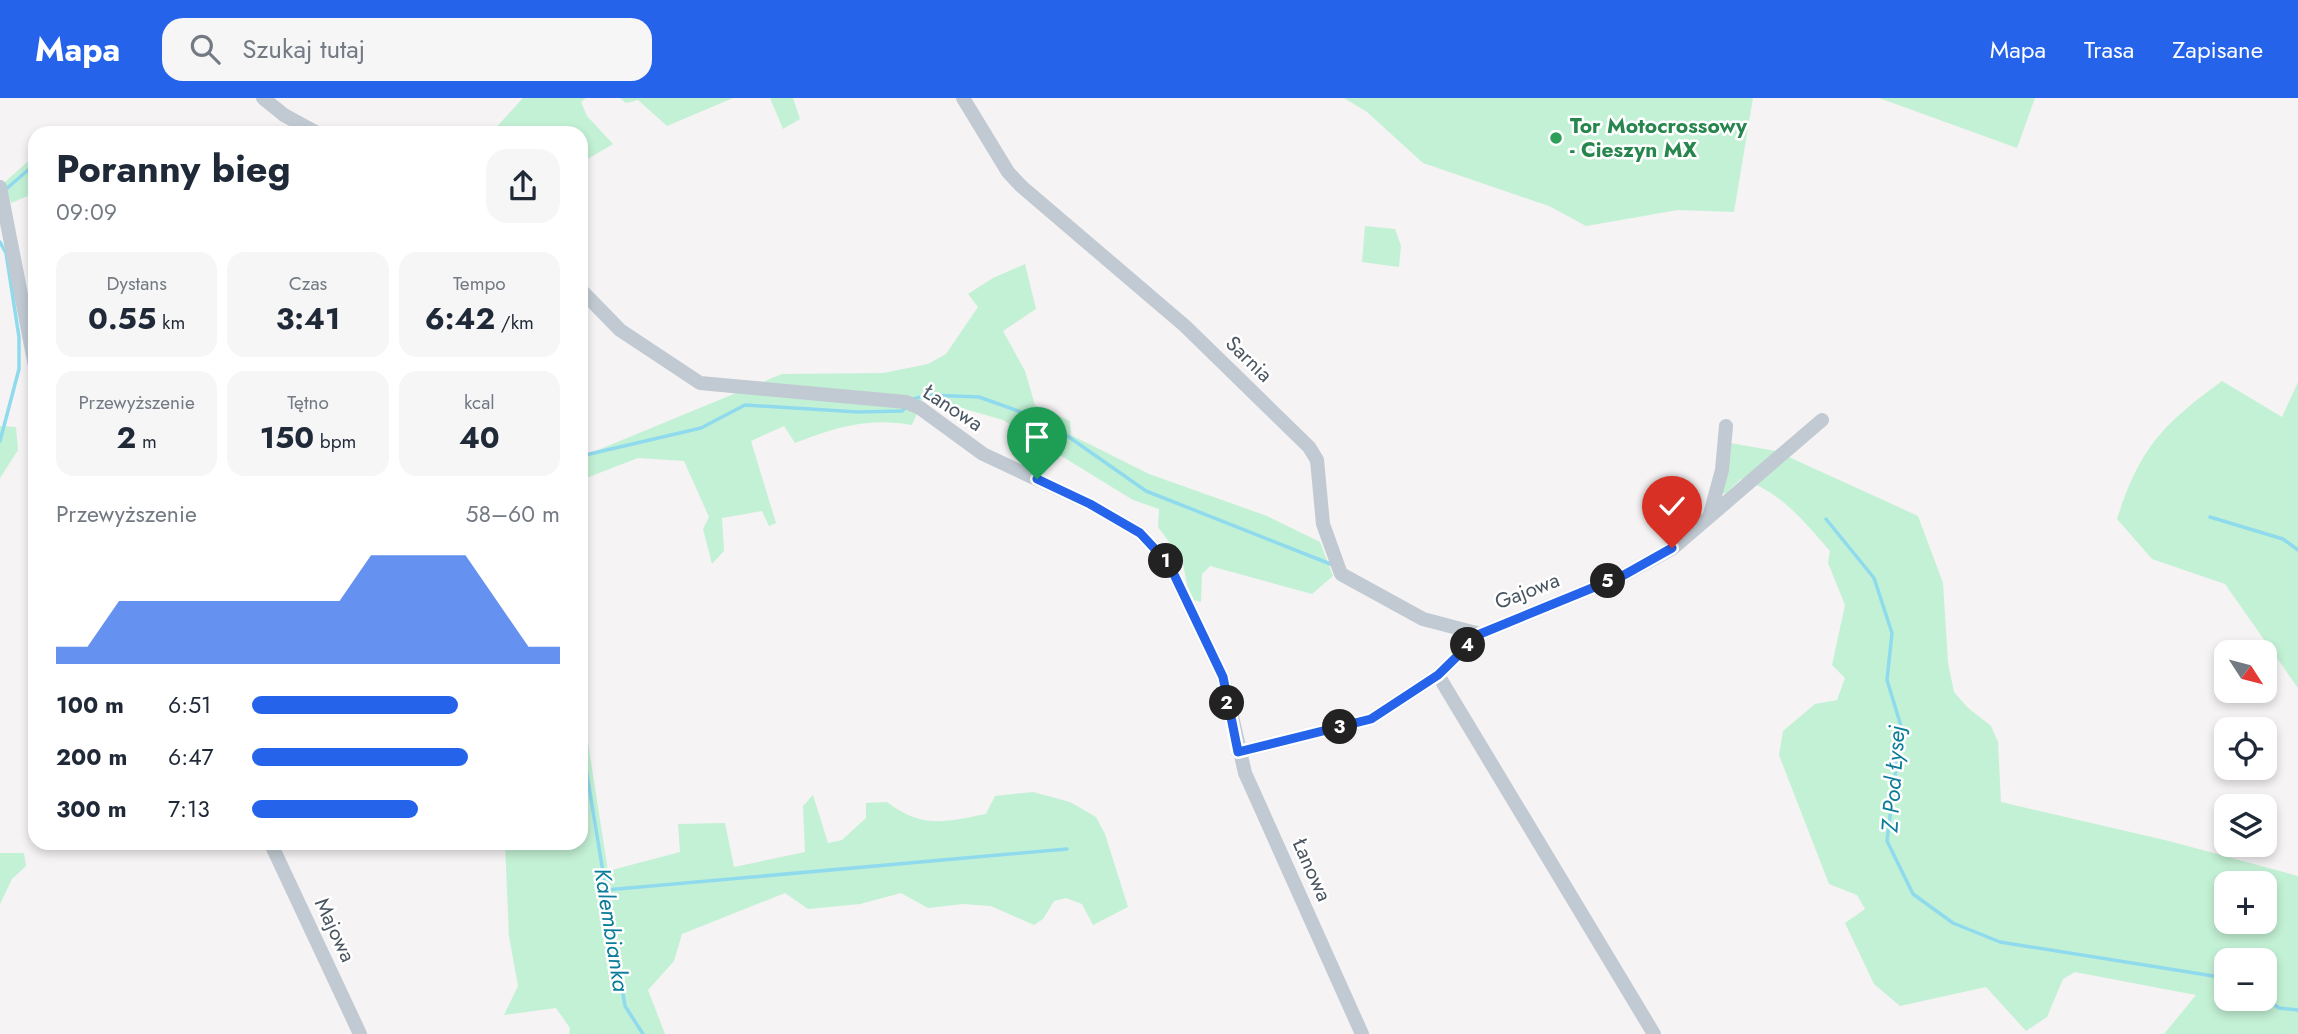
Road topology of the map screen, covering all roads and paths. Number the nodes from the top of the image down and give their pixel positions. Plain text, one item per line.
1 (263, 98) edge
2 (963, 98) edge
3 (304, 126) edge
4 (1, 190) edge
5 (588, 297) edge
6 (28, 339) edge
7 (1822, 420) dead end
8 (1726, 426) dead end
9 (1710, 514) junction
10 (1480, 634) junction
11 (1438, 675) junction
12 (1238, 752) junction
13 (274, 850) edge
14 (360, 1034) edge
15 (1363, 1034) edge
16 (1654, 1034) edge

1 - 3 street
2 - 10 street, Sarnia
4 - 6 street
5 - 12 street, Łanowa
7 - 9 street
8 - 9 street, Gajowa
9 - 10 street, Gajowa
10 - 11 street, Gajowa
11 - 12 street, Gajowa
11 - 16 street
12 - 15 street, Łanowa
13 - 14 street, Majowa

